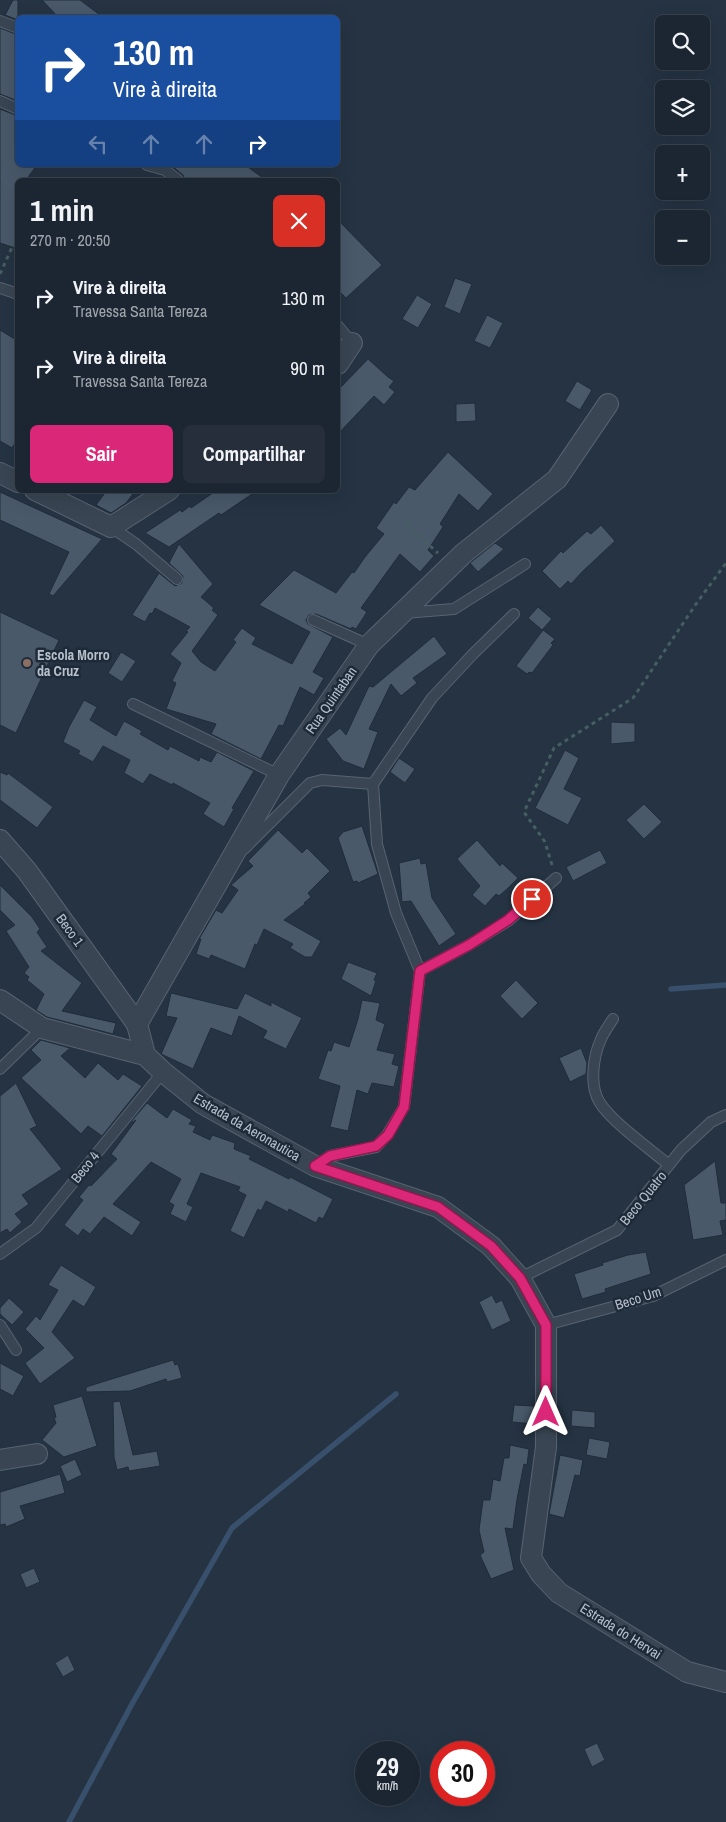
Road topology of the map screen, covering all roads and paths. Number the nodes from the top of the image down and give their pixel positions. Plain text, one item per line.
1 (0, 21) edge
2 (15, 27) edge
3 (0, 101) edge
4 (15, 108) edge
5 (154, 167) edge
6 (175, 178) edge
7 (15, 241) edge
8 (0, 274) edge
9 (0, 288) edge
10 (15, 293) edge
11 (340, 328) edge
12 (352, 343) joint
13 (340, 361) edge
14 (608, 404) dead end
15 (0, 473) edge
16 (15, 480) edge
17 (40, 493) edge
18 (165, 493) edge
19 (406, 525) dead end
20 (111, 527) junction
21 (726, 563) edge
22 (525, 564) dead end
23 (451, 565) junction
24 (176, 579) dead end
25 (400, 614) junction
26 (514, 614) dead end
27 (313, 620) dead end
28 (369, 645) junction
29 (133, 704) dead end
30 (279, 774) junction
31 (373, 784) junction
32 (0, 840) edge
33 (228, 865) junction
34 (556, 878) joint
35 (420, 971) junction
36 (0, 1000) edge
37 (613, 1019) dead end
38 (137, 1024) junction
39 (42, 1028) junction
40 (145, 1055) junction
41 (0, 1069) edge
42 (163, 1072) junction
43 (726, 1115) edge
44 (670, 1165) junction
45 (315, 1166) junction
46 (0, 1254) edge
47 (726, 1260) edge
48 (520, 1278) junction
49 (0, 1325) edge
50 (546, 1325) junction
51 (16, 1350) dead end
52 (37, 1454) dead end
53 (0, 1460) edge
54 (530, 1558) joint
55 (726, 1682) edge

1 - 2 lane
3 - 4 lane
5 - 6 lane
7 - 8 path
9 - 10 lane
11 - 12 lane
12 - 13 street
14 - 23 street, Rua Quintaban
15 - 16 street
17 - 20 street
18 - 20 street
19 - 23 path
20 - 24 lane
21 - 34 path
22 - 25 lane
23 - 25 street, Rua Quintaban
25 - 28 street, Rua Quintaban
26 - 31 lane
27 - 28 lane
28 - 30 street, Rua Quintaban
29 - 30 lane
30 - 33 street, Rua Quintaban
31 - 33 lane
31 - 35 lane
32 - 38 street, Beco 1
33 - 38 street, Rua Quintaban
34 - 35 lane
35 - 45 lane
36 - 39 street
37 - 44 lane
38 - 40 street
39 - 40 street
39 - 41 lane
40 - 42 street, Estrada da Aeronautica
42 - 45 street, Estrada da Aeronautica
42 - 46 lane, Beco 4
43 - 44 lane, Beco Quatro
44 - 48 lane, Beco Quatro
45 - 48 street, Estrada da Aeronautica
47 - 50 lane, Beco Um
48 - 50 street, Estrada da Aeronautica
49 - 51 lane
50 - 54 street, Estrada da Aeronautica
52 - 53 street
54 - 55 street, Estrada do Hervai

